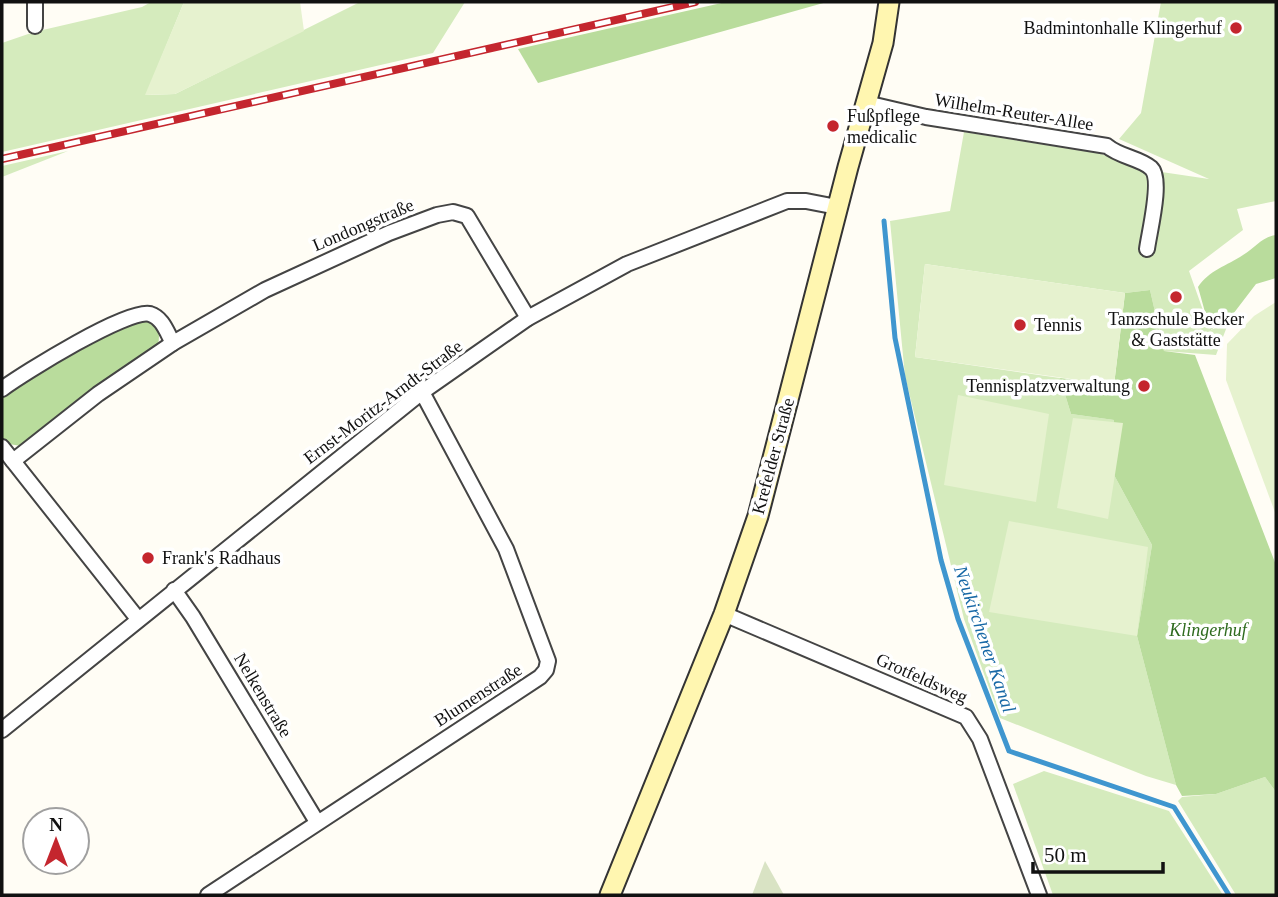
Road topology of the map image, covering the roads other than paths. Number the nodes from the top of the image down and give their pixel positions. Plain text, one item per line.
1 (35, 2) edge
2 (889, 2) edge
3 (35, 26) dead end
4 (866, 103) junction
5 (837, 207) junction
6 (1147, 249) dead end
7 (528, 318) junction
8 (173, 343) junction
9 (2, 389) edge
10 (422, 393) junction
11 (2, 447) edge
12 (13, 461) junction
13 (174, 590) junction
14 (724, 614) junction
15 (138, 619) junction
16 (2, 730) edge
17 (317, 822) junction
18 (208, 895) edge
19 (610, 895) edge
20 (1040, 895) edge

1 - 3 street
2 - 4 main road, Krefelder Straße
4 - 5 main road, Krefelder Straße
4 - 6 street, Wilhelm-Reuter-Allee
5 - 7 street, Ernst-Moritz-Arndt-Straße
5 - 14 main road, Krefelder Straße
7 - 8 street, Londongstraße
7 - 10 street, Ernst-Moritz-Arndt-Straße
8 - 9 street
8 - 12 street, Londongstraße
10 - 13 street, Ernst-Moritz-Arndt-Straße
10 - 17 street, Blumenstraße
11 - 12 street
12 - 15 street
13 - 15 street, Ernst-Moritz-Arndt-Straße
13 - 17 street, Nelkenstraße
14 - 19 main road, Krefelder Straße
14 - 20 street, Grotfeldsweg
15 - 16 street, Ernst-Moritz-Arndt-Straße
17 - 18 street, Blumenstraße

